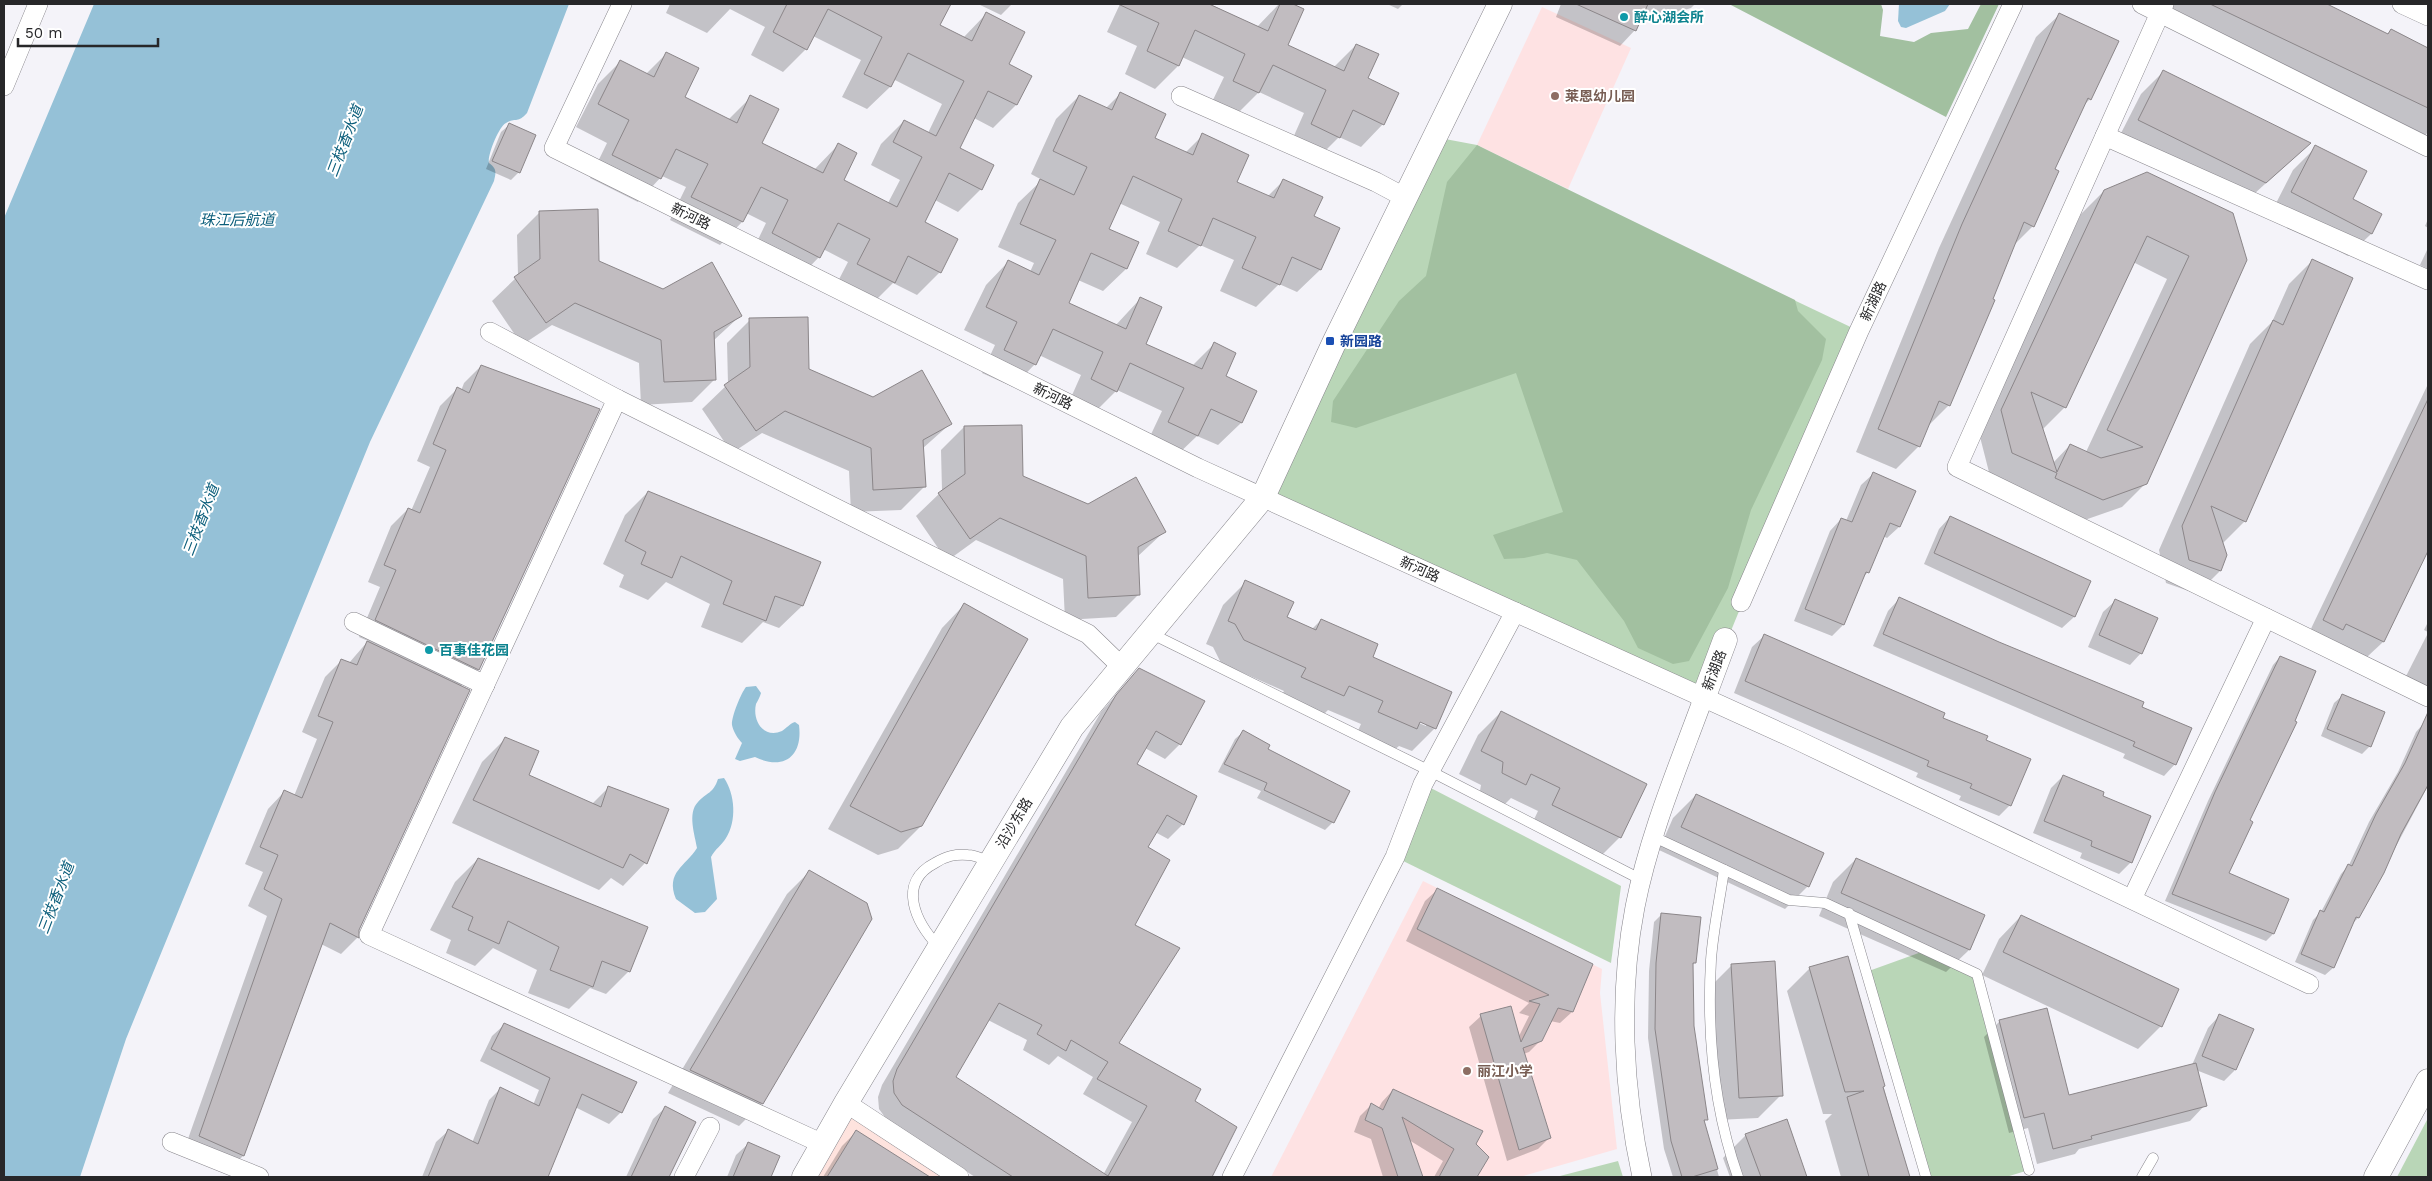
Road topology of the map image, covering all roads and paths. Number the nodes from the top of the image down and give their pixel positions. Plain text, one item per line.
1 (38, 4) edge
2 (622, 4) edge
3 (1500, 4) edge
4 (2013, 4) edge
5 (2142, 4) edge
6 (2402, 4) edge
7 (2162, 8) edge
8 (2428, 16) edge
9 (4, 86) edge
10 (1182, 96) dead end
11 (2105, 136) junction
12 (2428, 147) edge
13 (1406, 198) junction
14 (2428, 280) edge
15 (490, 332) dead end
16 (617, 399) junction
17 (1263, 497) junction
18 (1741, 602) dead end
19 (1515, 612) junction
20 (2266, 618) junction
21 (354, 622) dead end
22 (1150, 633) junction
23 (1725, 640) dead end
24 (1122, 667) junction
25 (485, 685) junction
26 (2428, 697) edge
27 (1703, 699) junction
28 (1430, 771) junction
29 (1654, 837) junction
30 (990, 862) junction
31 (1724, 870) junction
32 (1642, 880) junction
33 (2132, 899) junction
34 (1849, 913) junction
35 (939, 947) junction
36 (2310, 984) dead end
37 (2428, 1081) edge
38 (846, 1103) junction
39 (710, 1127) dead end
40 (172, 1142) dead end
41 (823, 1144) junction
42 (2153, 1158) dead end
43 (2029, 1170) dead end
44 (259, 1177) edge
45 (684, 1177) edge
46 (804, 1177) edge
47 (959, 1177) edge
48 (1232, 1177) edge
49 (1642, 1177) edge
50 (1738, 1177) edge
51 (1926, 1177) edge
52 (2142, 1177) edge
53 (2376, 1177) edge

1 - 9 street
2 - 17 street, 新河路
3 - 13 street
4 - 18 street, 新湖路
5 - 7 street
6 - 8 street
7 - 11 street
7 - 12 street
10 - 13 street
11 - 14 street
11 - 20 street
13 - 17 street
15 - 16 street
16 - 24 street
16 - 25 street
17 - 19 street, 新河路
17 - 22 street, 沿沙东路
19 - 27 street, 新河路
19 - 28 street
20 - 26 street
20 - 33 street
21 - 25 street
22 - 24 street, 沿沙东路
22 - 28 lane
23 - 27 street, 新湖路
24 - 30 street, 沿沙东路
25 - 41 street
27 - 29 street
27 - 33 street, 新河路
28 - 32 lane
28 - 48 street
29 - 31 lane
29 - 32 street
30 - 35 street, 沿沙东路
30 - 35 lane
31 - 34 lane
31 - 50 lane
32 - 49 street
33 - 36 street, 新河路
34 - 43 lane
34 - 51 lane
35 - 38 street, 沿沙东路
37 - 53 street
38 - 41 street, 沿沙东路
38 - 47 street
39 - 45 street
40 - 44 street
41 - 46 street, 沿沙东路
42 - 52 lane

